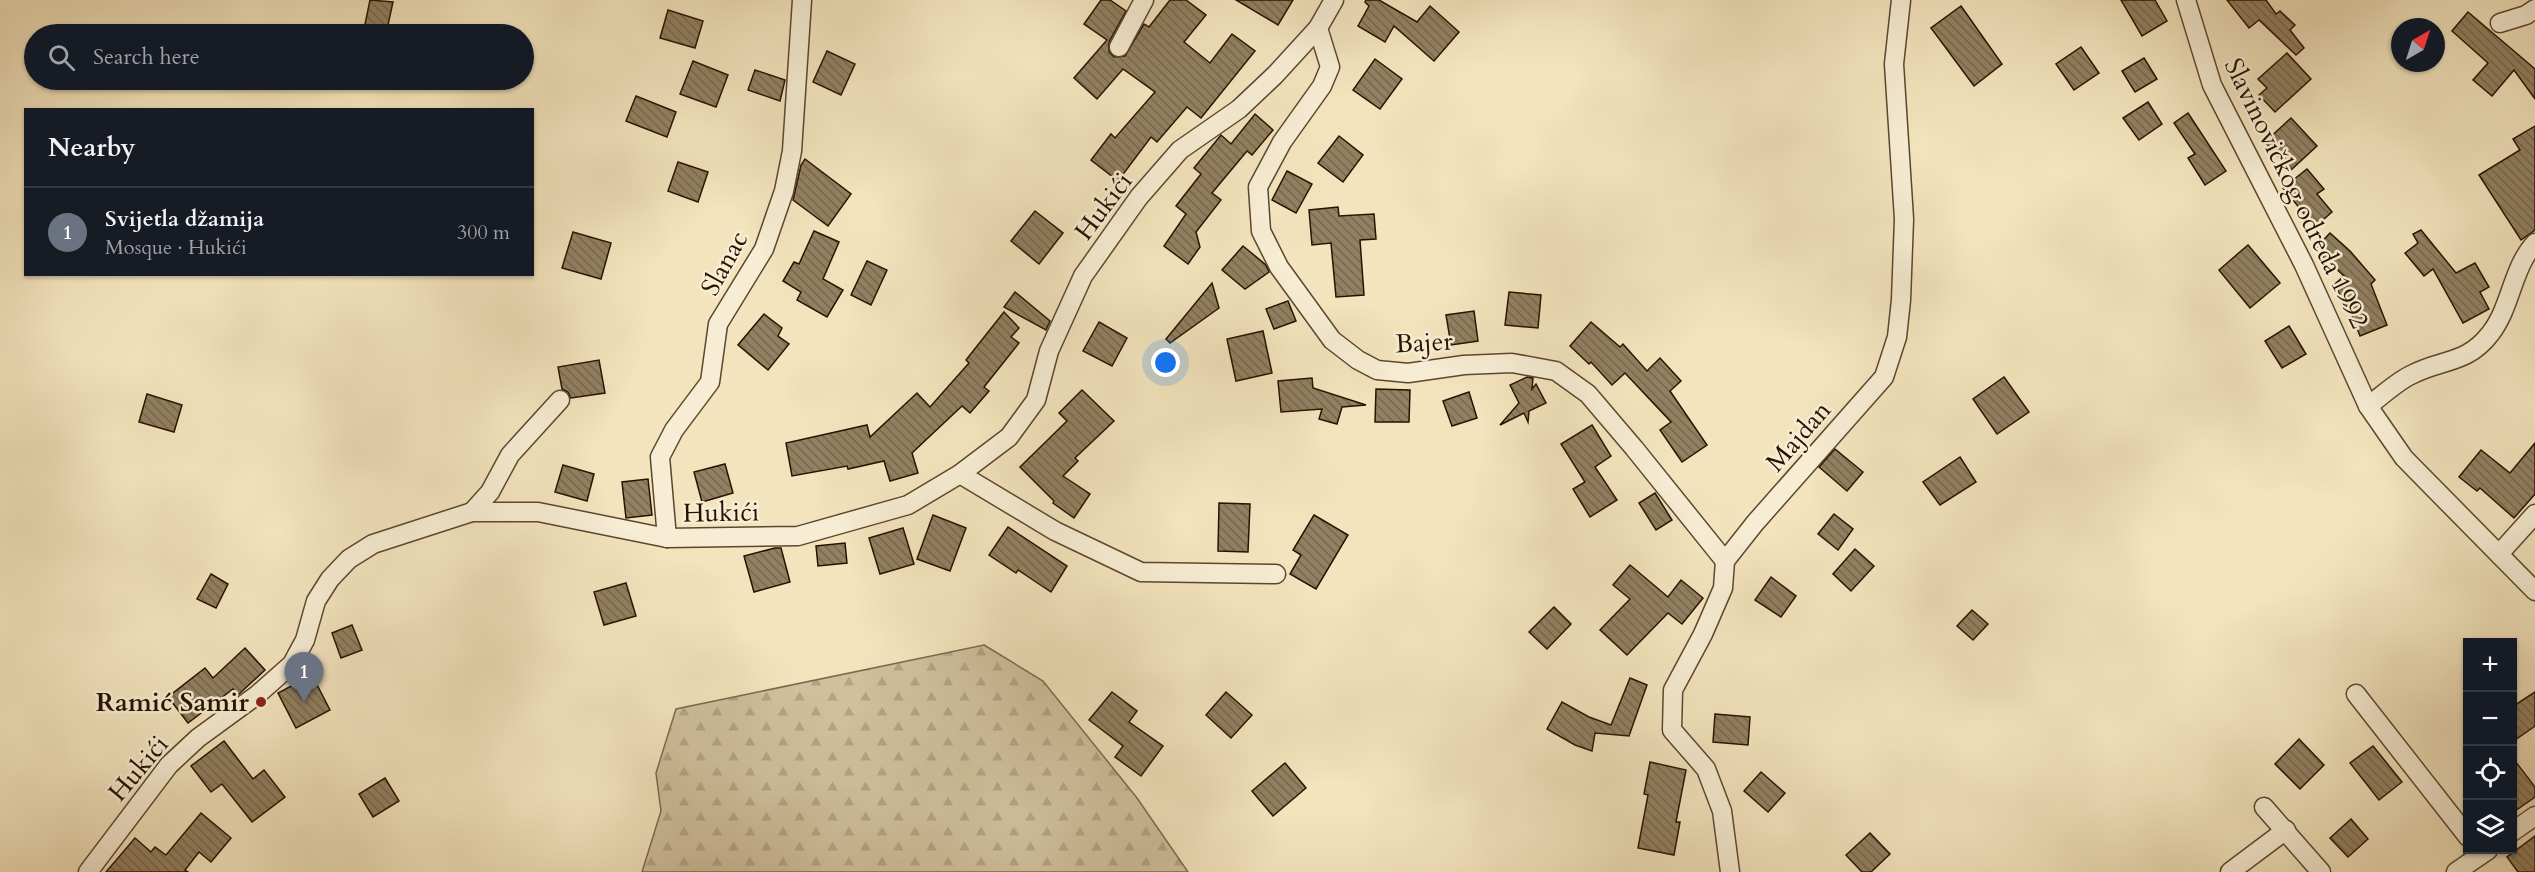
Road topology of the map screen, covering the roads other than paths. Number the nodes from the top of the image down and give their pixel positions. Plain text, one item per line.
1 (802, 0) edge
2 (1144, 0) edge
3 (1334, 0) edge
4 (1901, 0) edge
5 (2186, 0) edge
6 (2535, 9) edge
7 (2500, 23) dead end
8 (1318, 28) junction
9 (1119, 47) dead end
10 (2535, 243) edge
11 (560, 400) dead end
12 (2368, 406) junction
13 (960, 474) junction
14 (472, 513) junction
15 (2535, 514) edge
16 (667, 538) junction
17 (2499, 554) junction
18 (1725, 561) junction
19 (1276, 574) dead end
20 (2535, 591) edge
21 (2356, 694) dead end
22 (2264, 807) dead end
23 (2535, 816) edge
24 (2517, 829) edge
25 (2286, 830) junction
26 (2463, 831) edge
27 (2478, 854) edge
28 (88, 872) edge
29 (1730, 872) edge
30 (2230, 872) edge
31 (2321, 872) edge
32 (2456, 872) edge

1 - 16 street, Slanac
2 - 9 street
3 - 8 street, Hukići
4 - 18 street, Majdan
5 - 12 street, Slavinovičkog odreda 1992
6 - 7 street
8 - 13 street, Hukići
8 - 18 street, Bajer
10 - 12 street
11 - 14 street
12 - 17 street, Slavinovičkog odreda 1992
13 - 16 street, Hukići
13 - 19 street
14 - 16 street, Hukići
14 - 28 street, Hukići
15 - 17 street
17 - 20 street, Slavinovičkog odreda 1992
18 - 29 street
21 - 26 street
22 - 25 street
23 - 24 street
25 - 30 street
25 - 31 street
27 - 32 street

